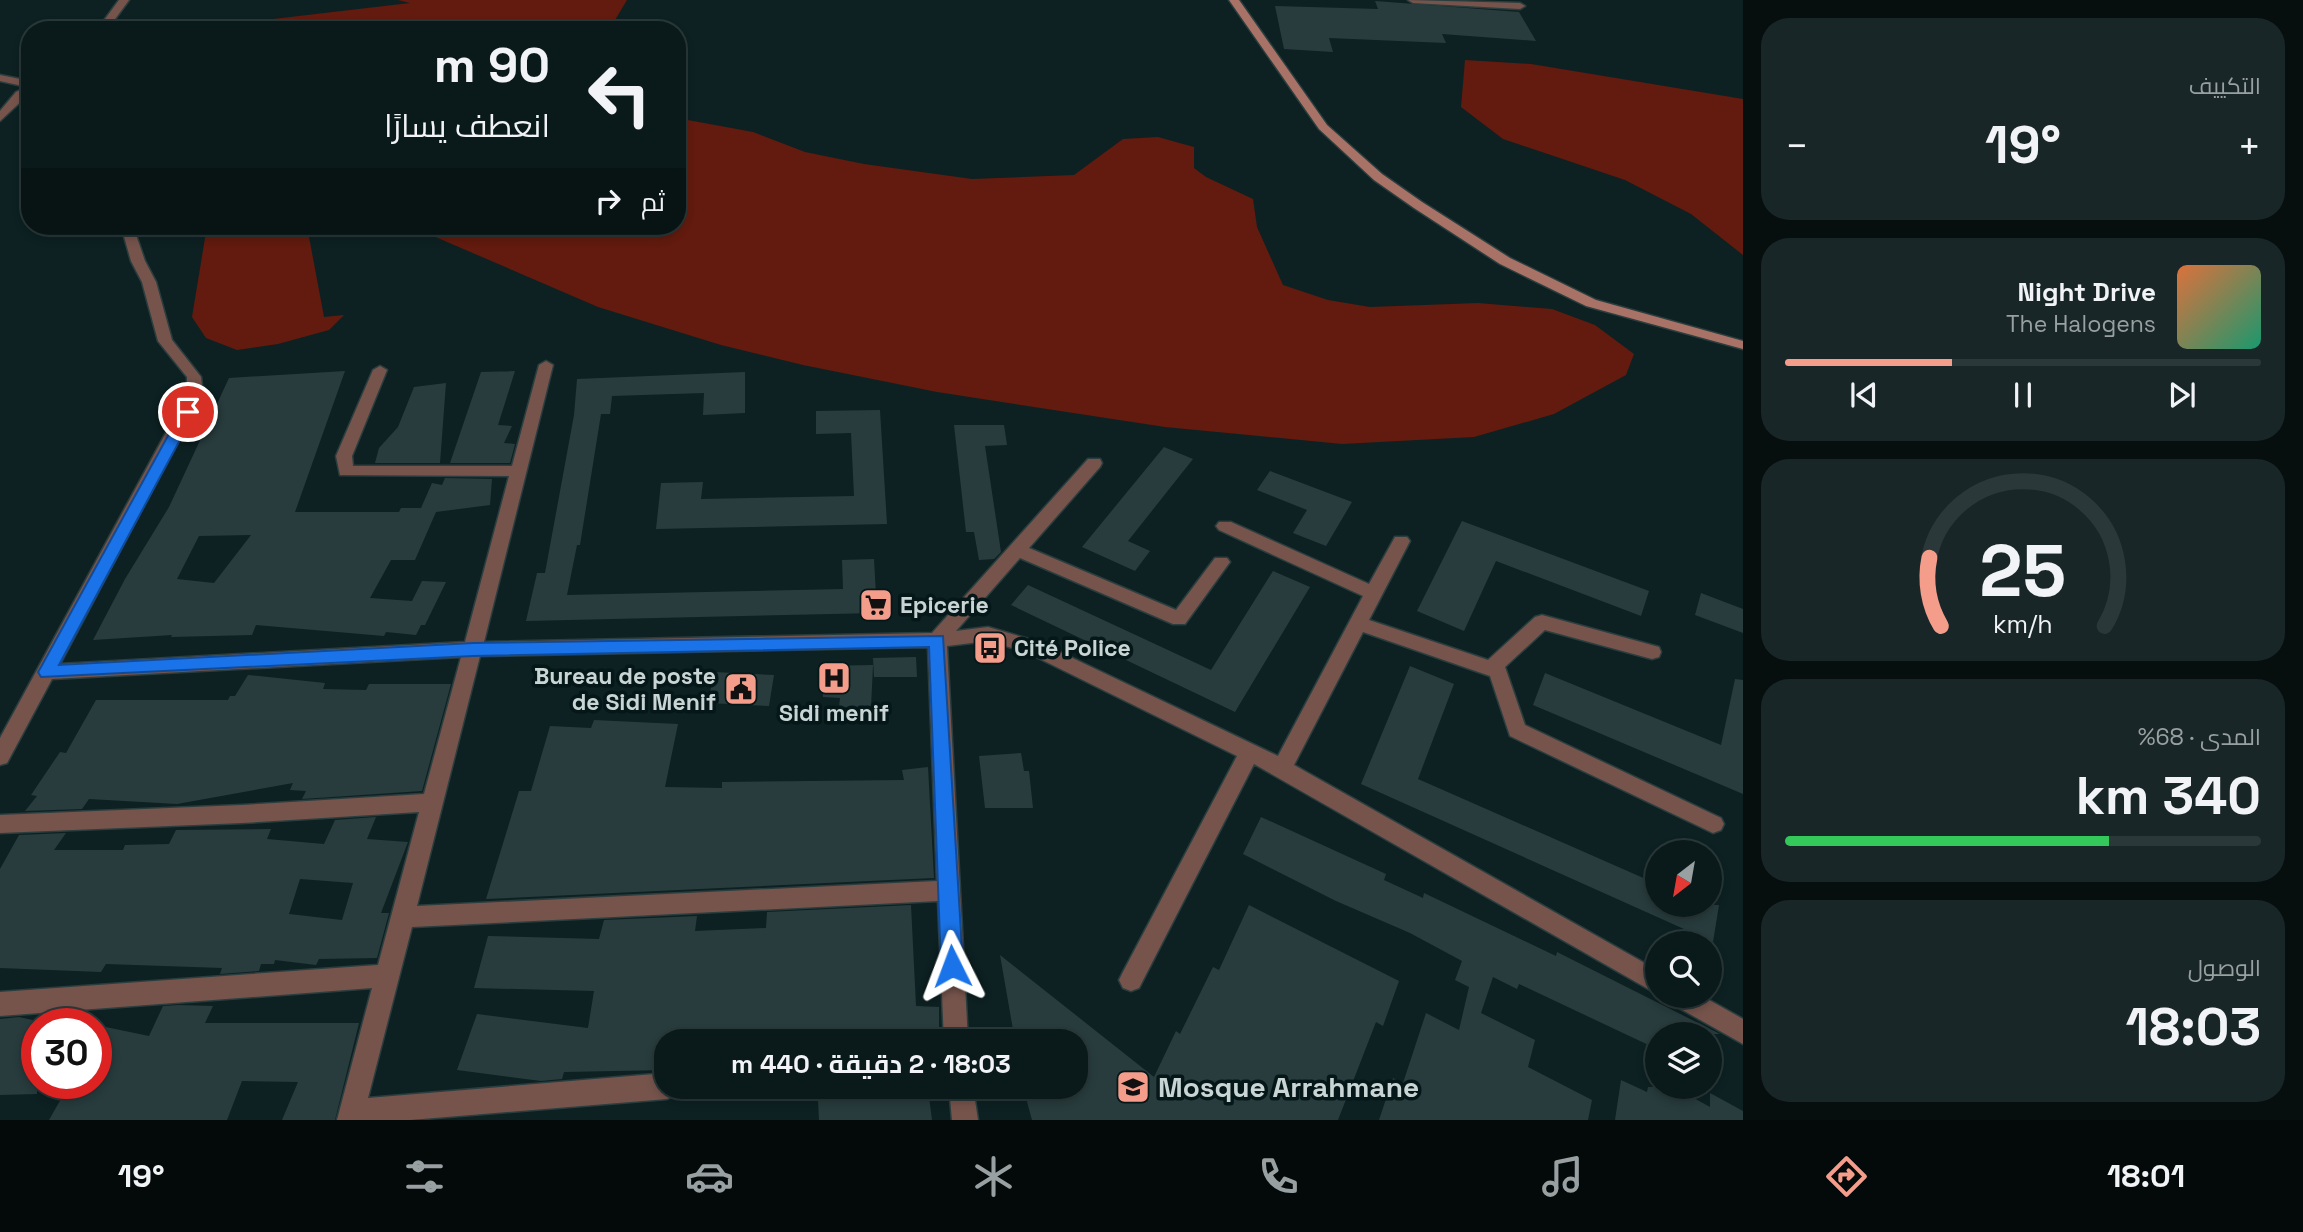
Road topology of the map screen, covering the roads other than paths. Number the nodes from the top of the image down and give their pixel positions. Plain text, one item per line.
1 (124, 0) edge
2 (1234, 0) edge
3 (1413, 0) edge
4 (1520, 6) dead end
5 (109, 21) edge
6 (0, 78) edge
7 (21, 84) edge
8 (21, 93) edge
9 (0, 118) edge
10 (130, 235) edge
11 (1743, 342) edge
12 (545, 365) dead end
13 (380, 370) dead end
14 (1094, 463) dead end
15 (518, 471) junction
16 (1224, 526) dead end
17 (1401, 541) dead end
18 (1017, 550) junction
19 (1222, 562) dead end
20 (1373, 593) junction
21 (1357, 623) junction
22 (937, 640) junction
23 (473, 649) junction
24 (1652, 652) dead end
25 (1491, 669) junction
26 (47, 672) junction
27 (1249, 753) junction
28 (0, 757) edge
29 (1282, 768) junction
30 (433, 802) junction
31 (0, 824) edge
32 (1713, 824) dead end
33 (948, 890) junction
34 (402, 917) junction
35 (387, 976) junction
36 (1645, 976) edge
37 (1131, 980) dead end
38 (0, 1004) edge
39 (1701, 1008) edge
40 (955, 1029) edge
41 (1743, 1032) edge
42 (654, 1087) edge
43 (962, 1099) edge
44 (351, 1116) edge
45 (965, 1120) edge

1 - 5 street
2 - 11 main road
3 - 4 street
6 - 7 street
8 - 9 street
10 - 26 street
12 - 15 street
13 - 15 street
14 - 18 street
15 - 23 street
16 - 20 street
17 - 20 street
18 - 19 street
18 - 22 street
20 - 21 street
21 - 25 street
21 - 29 street
22 - 23 street
22 - 27 street
22 - 33 street
23 - 26 street
23 - 30 street
24 - 25 street
25 - 32 street
26 - 28 street
27 - 29 street
27 - 37 street
29 - 36 street
30 - 31 street
30 - 34 street
33 - 34 street
33 - 40 street
34 - 35 street
35 - 38 street
35 - 44 street
39 - 41 street
42 - 44 street
43 - 45 street

